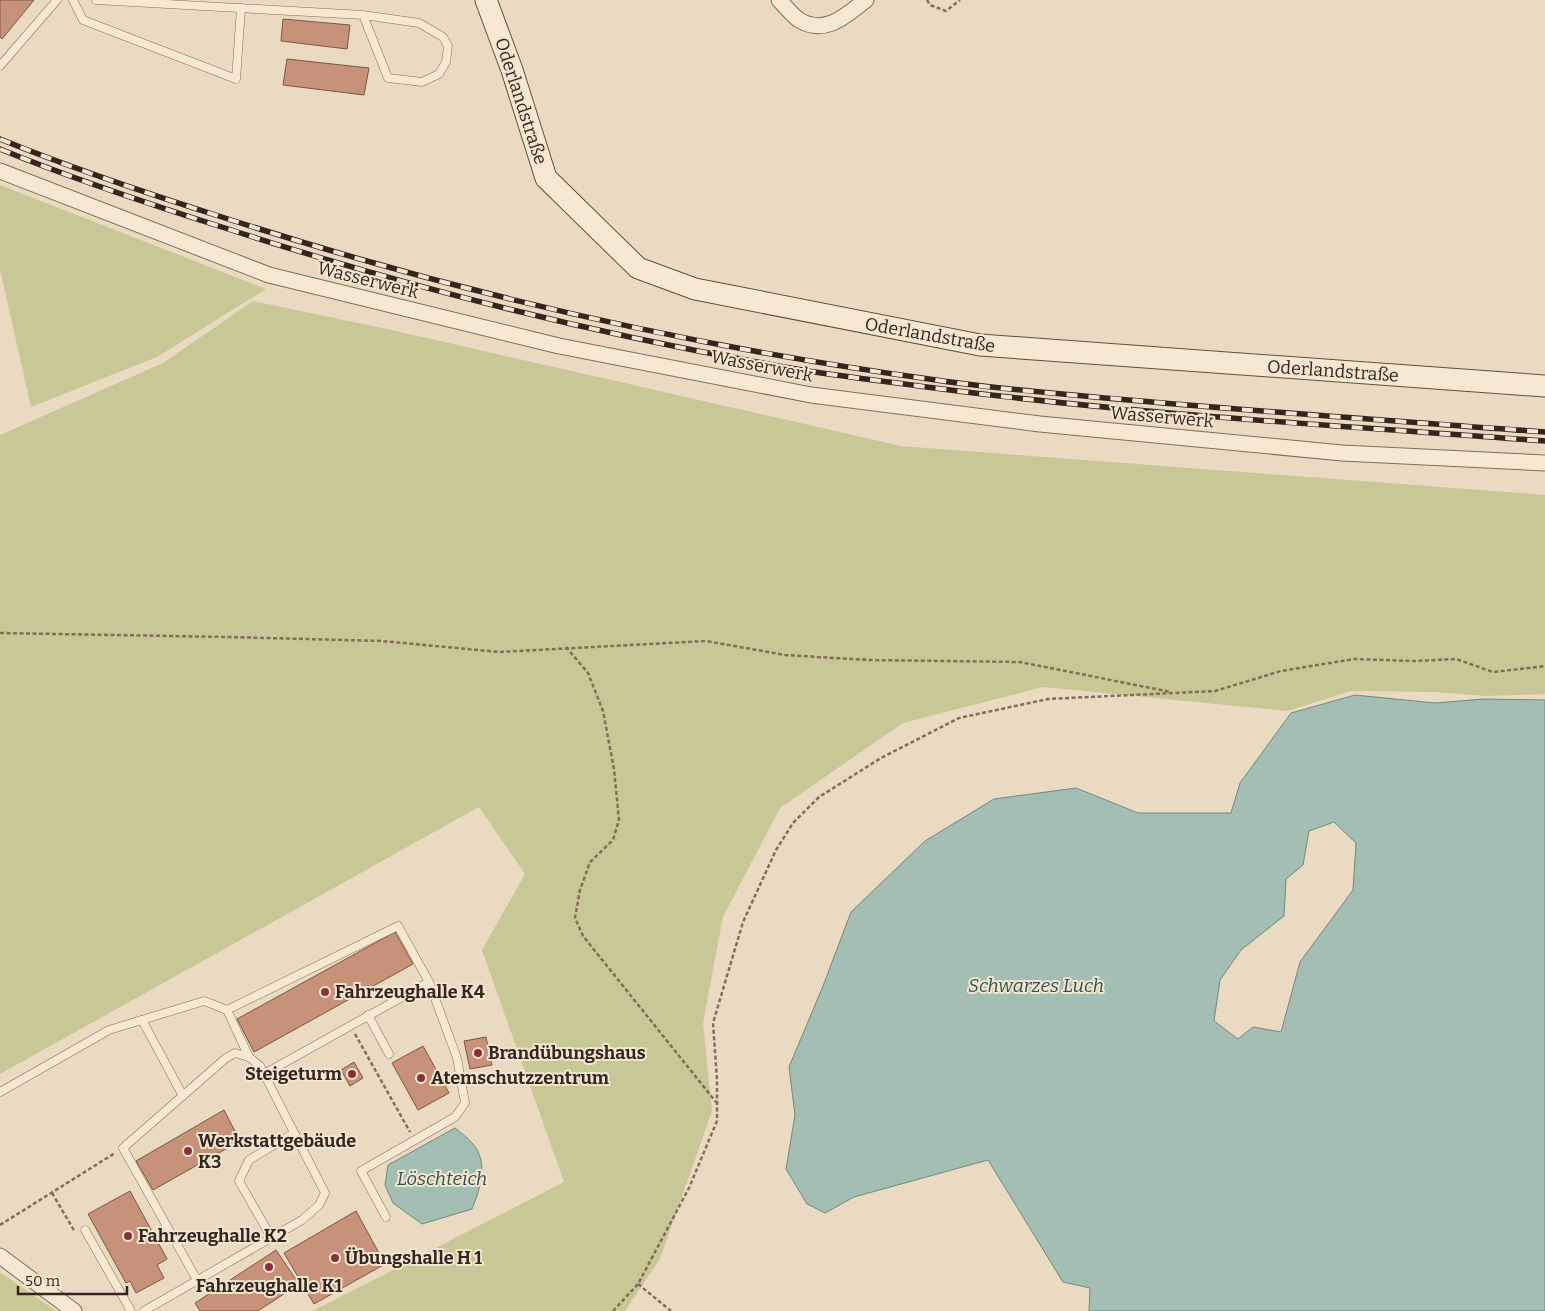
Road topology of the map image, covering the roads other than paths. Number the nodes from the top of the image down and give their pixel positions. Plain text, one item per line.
1 (57, 0) edge
2 (73, 0) edge
3 (96, 0) edge
4 (265, 0) edge
5 (486, 0) edge
6 (779, 0) edge
7 (866, 0) edge
8 (241, 8) junction
9 (264, 10) junction
10 (363, 15) junction
11 (0, 66) edge
12 (0, 171) edge
13 (1545, 386) edge
14 (1545, 463) edge
15 (429, 982) junction
16 (227, 1010) junction
17 (368, 1015) junction
18 (142, 1020) junction
19 (390, 1054) dead end
20 (249, 1057) junction
21 (264, 1074) junction
22 (0, 1092) edge
23 (183, 1096) junction
24 (294, 1133) junction
25 (386, 1217) dead end
26 (85, 1230) road end
27 (271, 1237) junction
28 (0, 1256) edge
29 (197, 1280) junction
30 (74, 1311) edge
31 (131, 1311) edge
32 (144, 1311) edge

1 - 11 lane
2 - 8 lane
3 - 8 lane
4 - 9 lane
5 - 13 street, Oderlandstraße
6 - 7 street
8 - 9 lane
9 - 10 lane
10 - 10 lane
12 - 14 street, Wasserwerk
15 - 16 lane
15 - 17 lane
15 - 25 lane
16 - 18 lane
16 - 20 lane
17 - 19 lane
17 - 21 lane
18 - 22 lane
18 - 23 lane
20 - 21 lane
20 - 23 lane
21 - 24 lane
23 - 29 lane
24 - 27 lane
24 - 27 lane
26 - 31 lane
27 - 29 lane
28 - 30 street
29 - 32 lane

